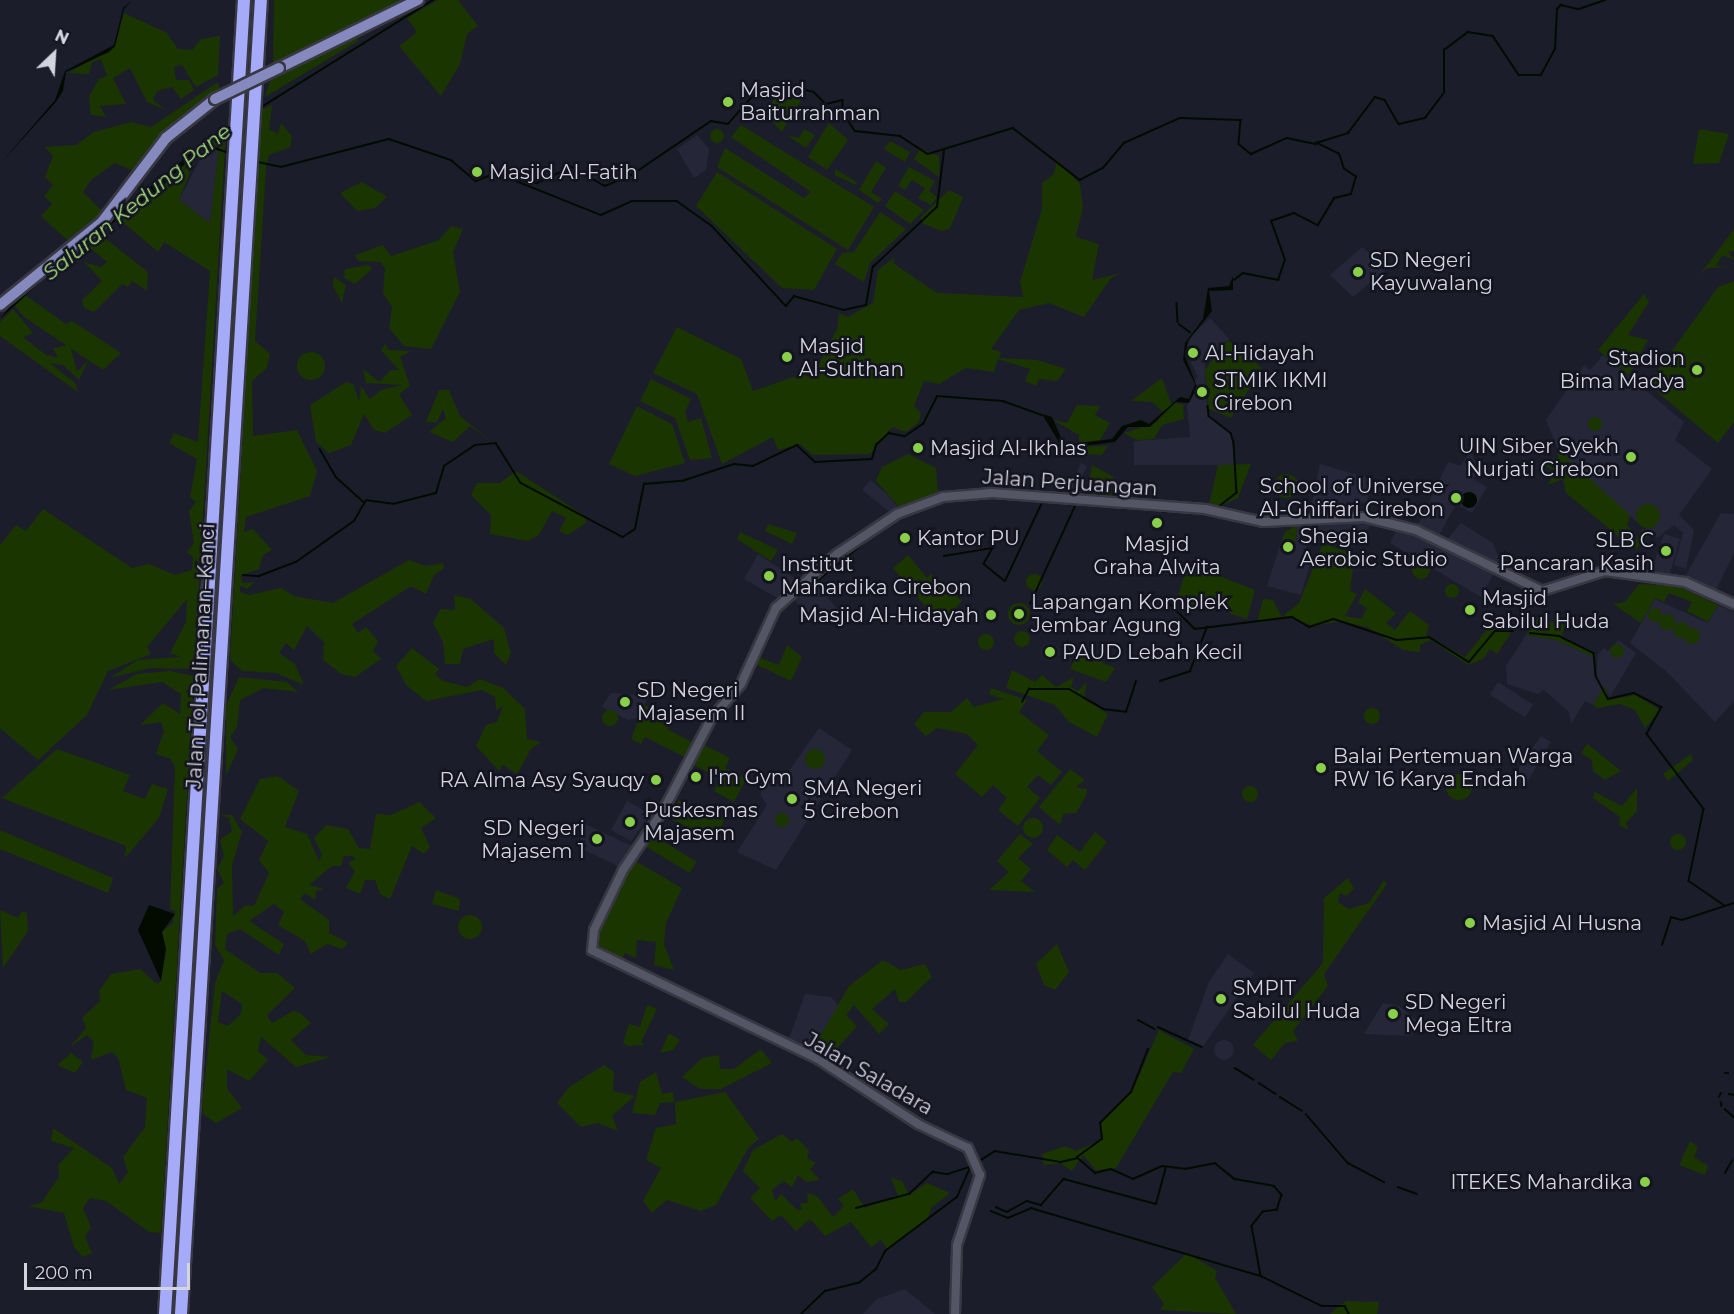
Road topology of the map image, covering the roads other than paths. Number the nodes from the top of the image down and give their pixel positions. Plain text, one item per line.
1 (244, 0) edge
2 (261, 0) edge
3 (418, 0) edge
4 (0, 305) edge
5 (1734, 604) edge
6 (596, 956) joint
7 (183, 1016) junction
8 (201, 1017) junction
9 (165, 1314) edge
10 (181, 1314) edge
11 (955, 1314) edge

1 - 7 highway, Jalan Tol Palimanan–Kanci
2 - 8 highway, Jalan Tol Palimanan–Kanci
3 - 4 main road, bridge
5 - 6 street, Jalan Perjuangan
6 - 11 street, Jalan Saladara
7 - 8 highway
7 - 9 highway, Jalan Tol Palimanan–Kanci
8 - 10 highway, Jalan Tol Palimanan–Kanci

